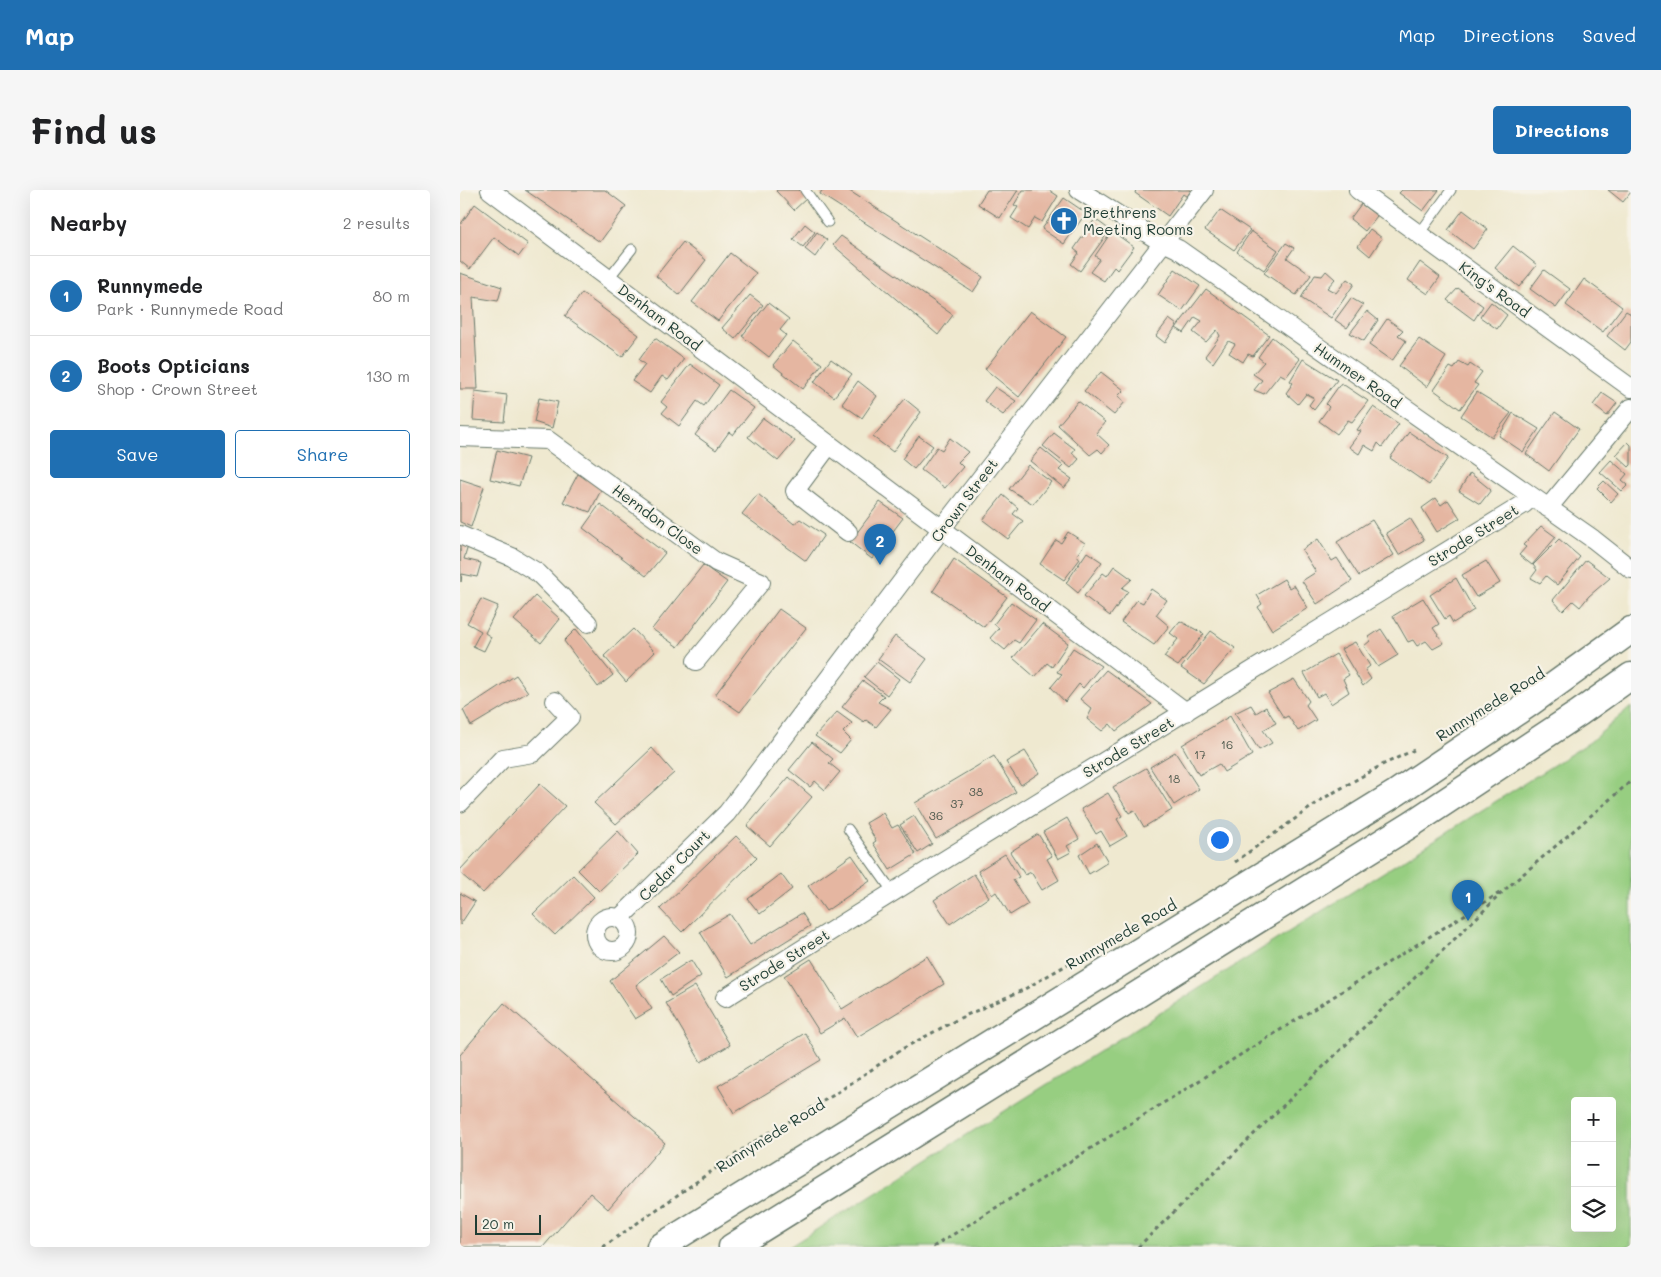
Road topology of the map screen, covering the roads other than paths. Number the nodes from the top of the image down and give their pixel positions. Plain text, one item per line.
1 (490, 190) edge
2 (805, 190) edge
3 (1079, 190) edge
4 (1204, 190) edge
5 (1358, 190) edge
6 (1451, 190) edge
7 (828, 222) dead end
8 (1419, 234) junction
9 (1163, 241) junction
10 (632, 249) dead end
11 (609, 278) junction
12 (1631, 388) edge
13 (1631, 408) edge
14 (460, 437) edge
15 (829, 445) junction
16 (1532, 497) junction
17 (1548, 508) junction
18 (942, 529) junction
19 (848, 532) dead end
20 (460, 535) edge
21 (1631, 569) edge
22 (588, 623) dead end
23 (1631, 630) edge
24 (696, 661) dead end
25 (1631, 676) edge
26 (555, 701) dead end
27 (1186, 712) junction
28 (460, 803) edge
29 (727, 813) joint
30 (848, 829) dead end
31 (892, 892) junction
32 (620, 918) dead end
33 (724, 998) dead end
34 (660, 1247) edge
35 (732, 1247) edge

1 - 11 street, Denham Road
2 - 7 lane
3 - 9 street, Hummer Road
4 - 9 street, Crown Street
5 - 8 street, King's Road
6 - 8 lane
8 - 12 street, King's Road
9 - 16 street, Hummer Road
9 - 18 street, Crown Street
10 - 11 lane
11 - 15 street, Denham Road
13 - 17 street
14 - 24 street, Herndon Close
15 - 18 street, Denham Road
15 - 19 street
16 - 17 street, Hummer Road
16 - 27 street, Strode Street
17 - 21 street, Hummer Road
18 - 27 street, Denham Road
18 - 29 street, Crown Street
20 - 22 street
23 - 34 main road, Runnymede Road
25 - 35 main road
26 - 28 street
27 - 31 street, Strode Street
29 - 32 street, Cedar Court
30 - 31 lane
31 - 33 street, Strode Street

